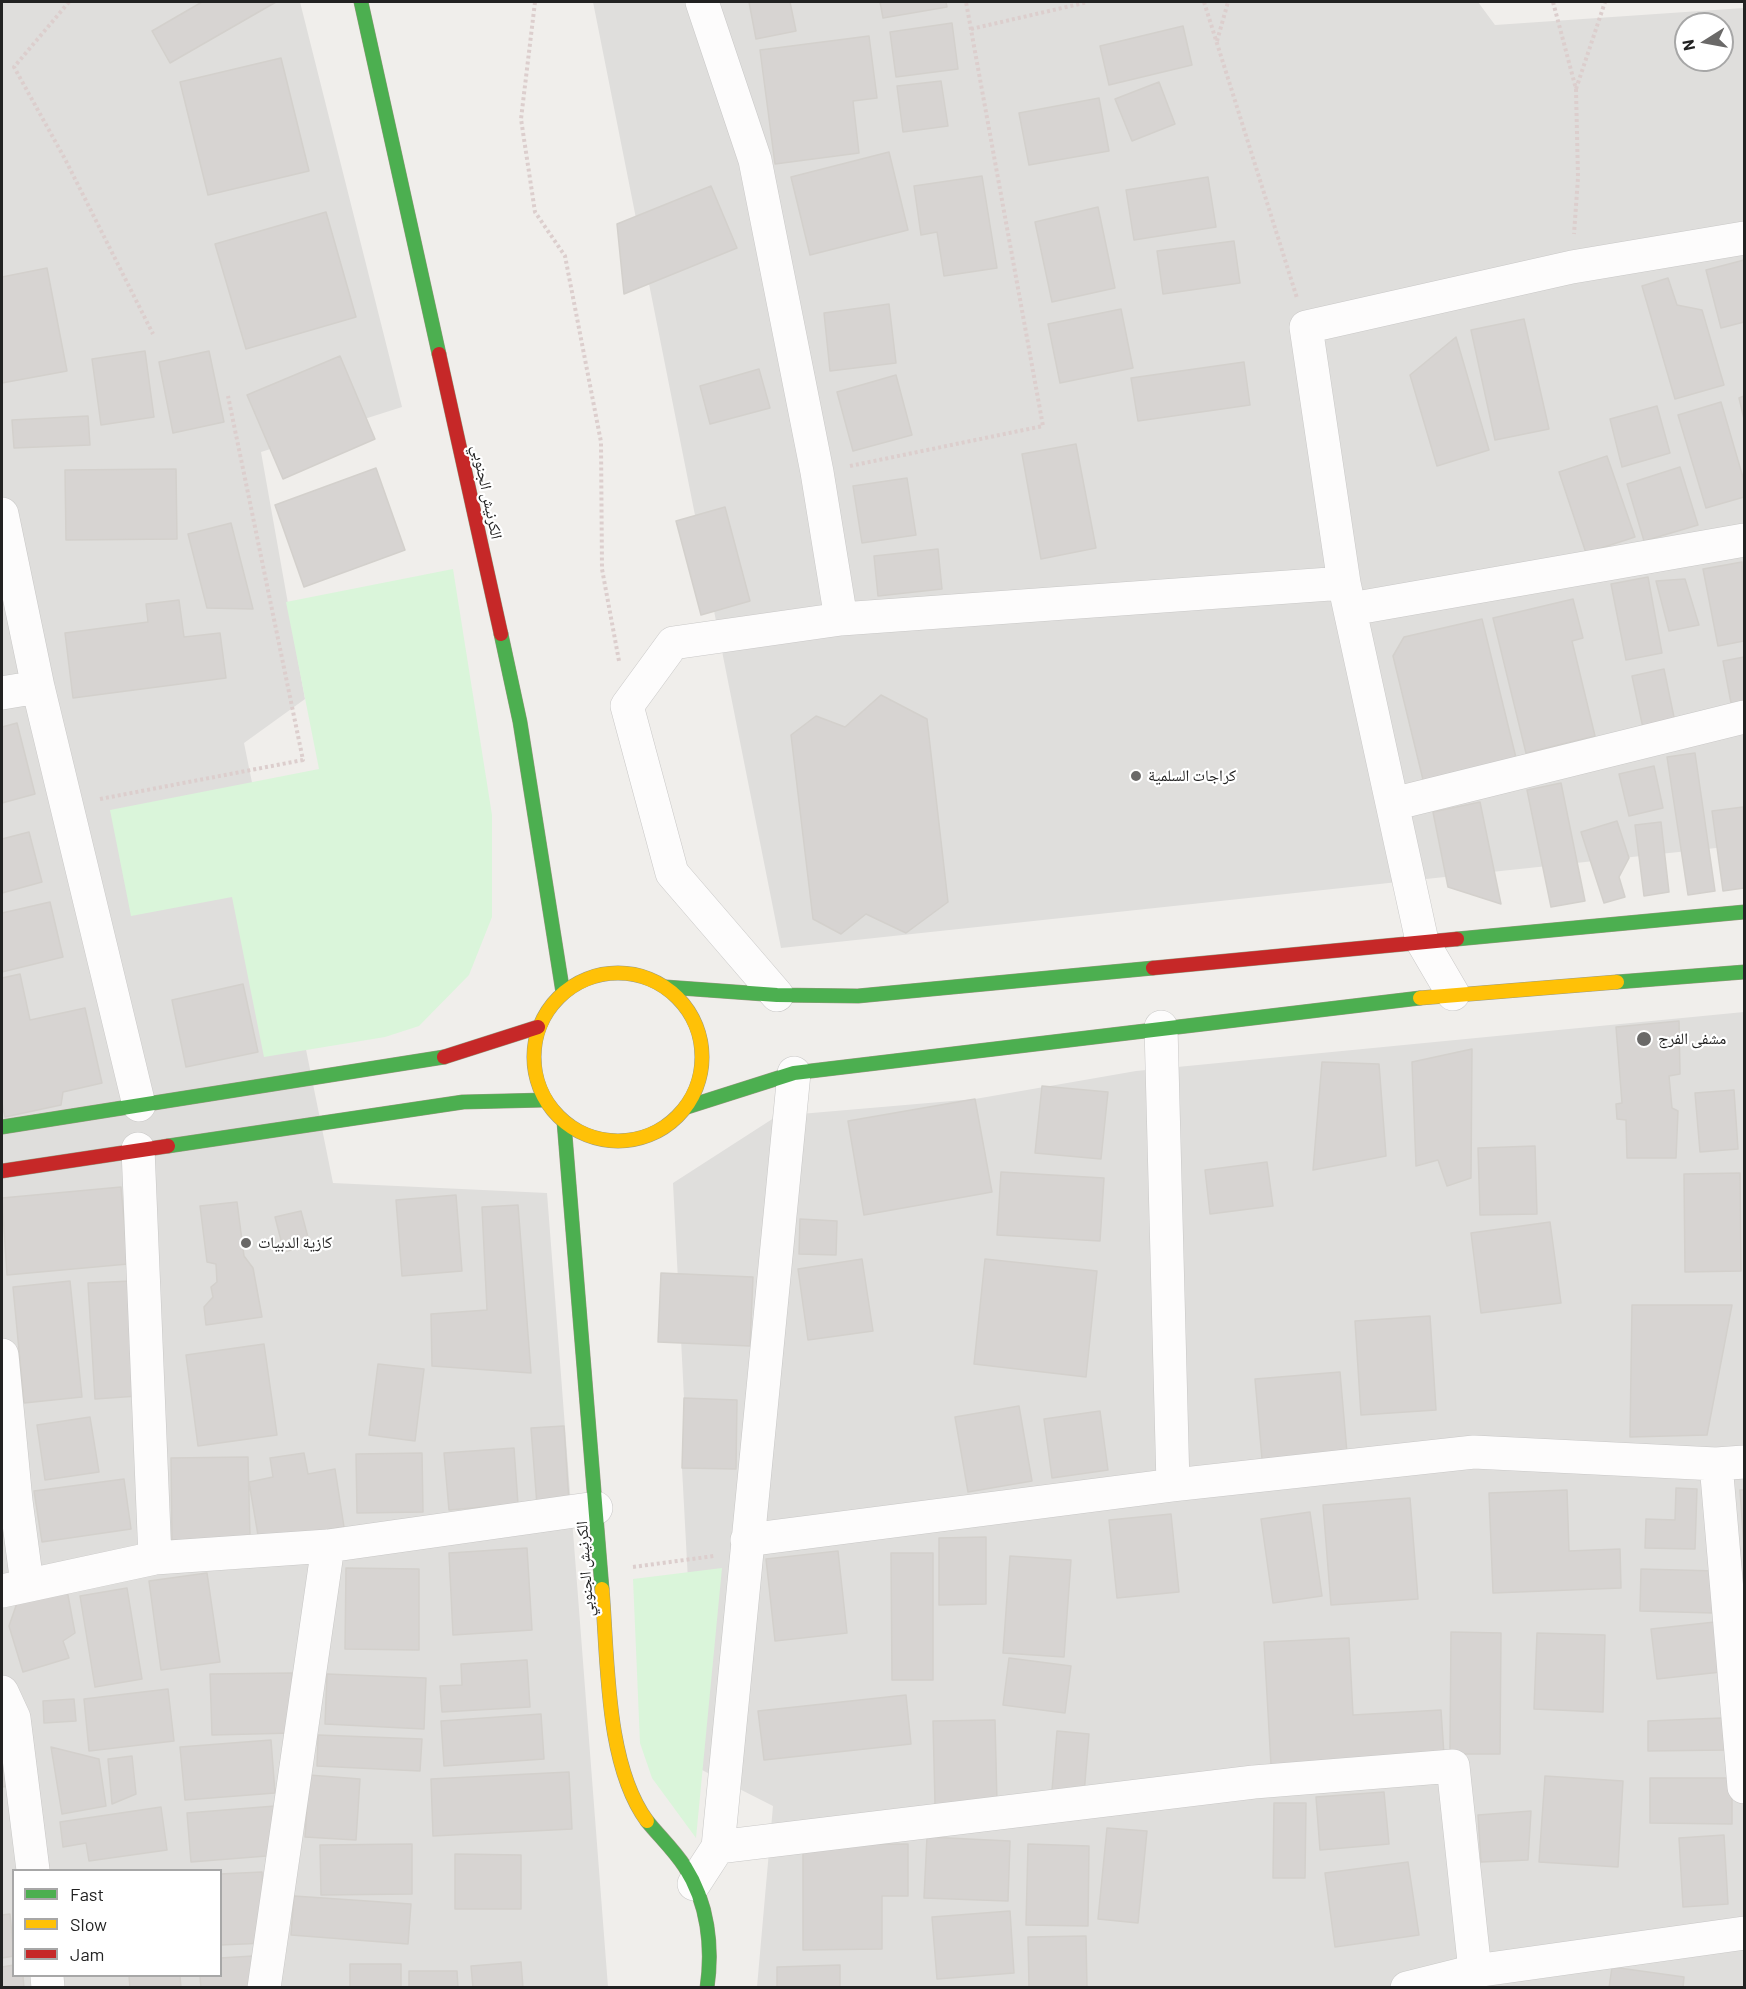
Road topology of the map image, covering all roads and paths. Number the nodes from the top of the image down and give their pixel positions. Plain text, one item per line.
1 (69, 2) edge
2 (361, 2) edge
3 (535, 2) edge
4 (702, 2) edge
5 (966, 2) edge
6 (1088, 2) edge
7 (1204, 2) edge
8 (1228, 2) edge
9 (1553, 2) edge
10 (1605, 2) edge
11 (971, 29) junction
12 (1216, 41) junction
13 (1576, 89) junction
14 (1744, 238) edge
15 (1572, 267) junction
16 (1306, 327) junction
17 (153, 334) dead end
18 (228, 396) dead end
19 (817, 472) junction
20 (2, 514) edge
21 (1744, 540) edge
22 (1348, 596) junction
23 (841, 619) junction
24 (38, 687) junction
25 (2, 693) edge
26 (627, 706) junction
27 (1744, 717) edge
28 (1393, 804) junction
29 (66, 805) junction
30 (1744, 912) edge
31 (1422, 941) junction
32 (1744, 972) edge
33 (666, 987) junction
34 (562, 993) junction
35 (1453, 994) junction
36 (777, 995) junction
37 (538, 1027) junction
38 (1161, 1027) junction
39 (794, 1073) junction
40 (545, 1100) junction
41 (139, 1105) junction
42 (687, 1107) junction
43 (564, 1122) junction
44 (2, 1126) edge
45 (138, 1149) junction
46 (2, 1171) edge
47 (2, 1355) edge
48 (1730, 1463) edge
49 (1173, 1485) junction
50 (597, 1509) junction
51 (747, 1540) junction
52 (328, 1546) junction
53 (155, 1558) junction
54 (602, 1572) junction
55 (14, 1588) edge
56 (2, 1692) edge
57 (1744, 1787) edge
58 (718, 1846) junction
59 (33, 1869) edge
60 (694, 1884) junction
61 (1744, 1933) edge
62 (1475, 1971) junction
63 (264, 1988) edge
64 (706, 1988) edge
65 (1407, 1988) edge

1 - 17 path
2 - 34 main road, الكرنيش الجنوبي
3 - 26 path
4 - 19 street
5 - 11 path
6 - 11 path
7 - 12 path
8 - 12 path
9 - 13 path
10 - 13 path
11 - 19 path
12 - 16 path
13 - 15 path
14 - 15 street
15 - 16 street
16 - 22 street
18 - 29 path
19 - 23 street
20 - 24 street
21 - 22 street
22 - 23 street
22 - 28 street
23 - 26 street
24 - 25 street
24 - 29 street
26 - 36 street
27 - 28 street
28 - 31 street
29 - 41 street
30 - 31 main road
31 - 35 street
31 - 36 main road
32 - 35 main road
33 - 34 main road
33 - 36 main road
33 - 42 main road
34 - 37 main road
35 - 38 main road
37 - 40 main road
37 - 41 main road
38 - 39 main road
38 - 49 street
39 - 42 main road
39 - 51 street
40 - 43 main road
40 - 45 main road
41 - 44 main road
42 - 43 main road
43 - 50 main road, الكرنيش الجنوبي
45 - 46 main road
45 - 53 street
47 - 55 street
48 - 49 street
48 - 57 street
49 - 51 street
50 - 52 street
50 - 54 main road, الكرنيش الجنوبي
51 - 54 path
51 - 58 street
52 - 53 street
52 - 63 street
53 - 55 street
54 - 60 main road, الكرنيش الجنوبي
56 - 59 street
58 - 60 street
58 - 62 street
60 - 64 main road, الكرنيش الجنوبي
61 - 62 street
62 - 65 street

